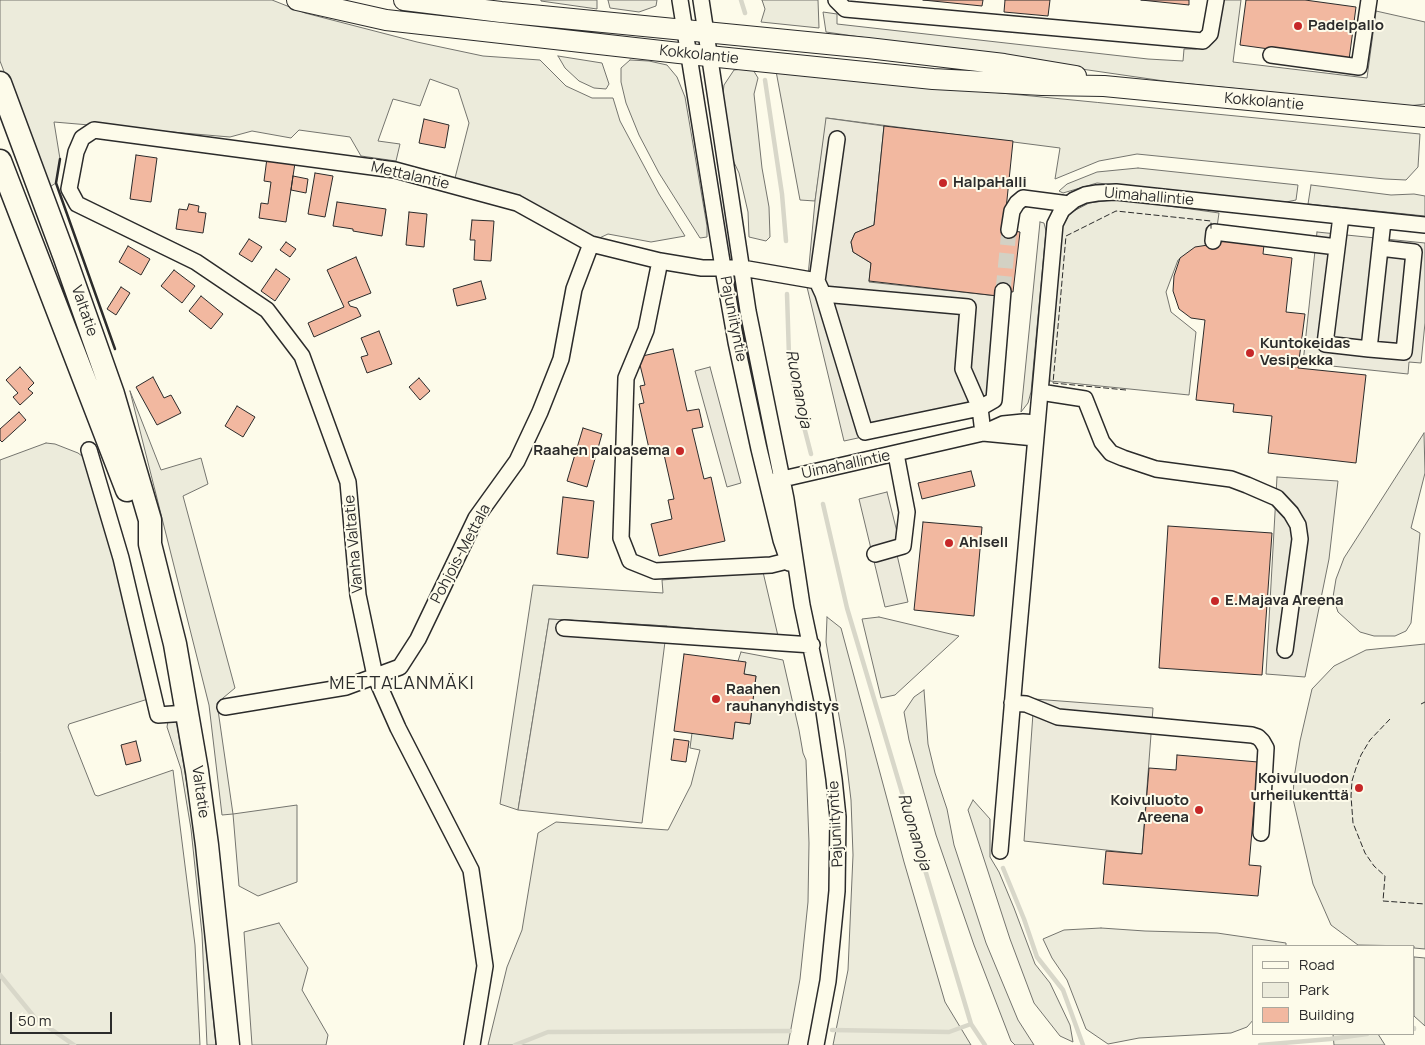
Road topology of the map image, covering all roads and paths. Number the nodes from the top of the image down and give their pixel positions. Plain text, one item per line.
1 (297, 0) edge
2 (404, 0) edge
3 (680, 0) edge
4 (701, 0) edge
5 (836, 0) edge
6 (1216, 0) edge
7 (1369, 0) edge
8 (685, 29) junction
9 (706, 31) junction
10 (689, 54) junction
11 (1271, 55) dead end
12 (710, 56) junction
13 (0, 83) edge
14 (1104, 86) junction
15 (1425, 117) edge
16 (837, 139) dead end
17 (76, 152) joint
18 (0, 161) edge
19 (1069, 204) junction
20 (1341, 216) junction
21 (1383, 220) junction
22 (1425, 225) edge
23 (1009, 230) tunnel mouth
24 (1213, 241) dead end
25 (591, 244) junction
26 (1337, 247) junction
27 (1380, 248) junction
28 (660, 261) junction
29 (723, 268) junction
30 (742, 268) junction
31 (820, 288) junction
32 (1003, 291) tunnel mouth
33 (1369, 349) junction
34 (1040, 392) junction
35 (980, 408) junction
36 (1036, 430) junction
37 (865, 432) junction
38 (983, 433) junction
39 (89, 450) dead end
40 (896, 454) junction
41 (875, 458) junction
42 (782, 479) junction
43 (767, 482) junction
44 (150, 544) junction
45 (875, 554) dead end
46 (792, 560) junction
47 (564, 628) dead end
48 (812, 645) junction
49 (1285, 650) dead end
50 (375, 676) junction
51 (1012, 703) junction
52 (225, 707) dead end
53 (187, 713) junction
54 (1261, 833) dead end
55 (1000, 850) dead end
56 (228, 1045) edge
57 (472, 1045) edge
58 (816, 1045) edge

1 - 10 main road, Kokkolantie
2 - 8 main road, Kokkolantie
3 - 8 street, Pajuniityntie
4 - 9 street, Pajuniityntie
5 - 6 street
7 - 11 street
8 - 9 main road, Kokkolantie
8 - 10 street, Pajuniityntie
9 - 12 street, Pajuniityntie
9 - 14 main road, Kokkolantie
10 - 12 main road, Kokkolantie
10 - 29 street, Pajuniityntie
12 - 14 main road, Kokkolantie
12 - 30 street, Pajuniityntie
13 - 44 highway, Valtatie
14 - 15 main road, Kokkolantie
16 - 31 street
17 - 25 street, Mettalantie
17 - 50 street, Vanha Valtatie
18 - 44 highway, Valtatie
19 - 20 street, Uimahallintie
19 - 23 street
19 - 34 street
20 - 21 street, Uimahallintie
20 - 26 street
21 - 22 street, Uimahallintie
21 - 27 street
24 - 26 street
25 - 28 street, Mettalantie
25 - 50 street, Pohjois-Mettala
26 - 33 street
27 - 33 street
27 - 33 street
28 - 29 street, Mettalantie
28 - 46 street
29 - 30 street, Mettalantie
29 - 43 street, Pajuniityntie
30 - 31 street, Mettalantie
30 - 42 street, Pajuniityntie
31 - 35 street, Mettalantie
31 - 37 street
32 - 35 street
34 - 36 street
34 - 49 street
35 - 37 street
35 - 38 street
36 - 38 street, Uimahallintie
36 - 51 street
37 - 41 street
38 - 40 street, Uimahallintie
39 - 53 street
40 - 41 street, Uimahallintie
40 - 45 street
41 - 42 street, Uimahallintie
42 - 43 street, Uimahallintie
42 - 46 street, Pajuniityntie
43 - 46 street, Pajuniityntie
44 - 53 highway, Valtatie
46 - 48 street, Pajuniityntie
47 - 48 street
48 - 58 street, Pajuniityntie
50 - 52 street, Pohjois-Mettala
50 - 57 street, Vanha Valtatie
51 - 54 street
51 - 55 street
53 - 56 highway, Valtatie

